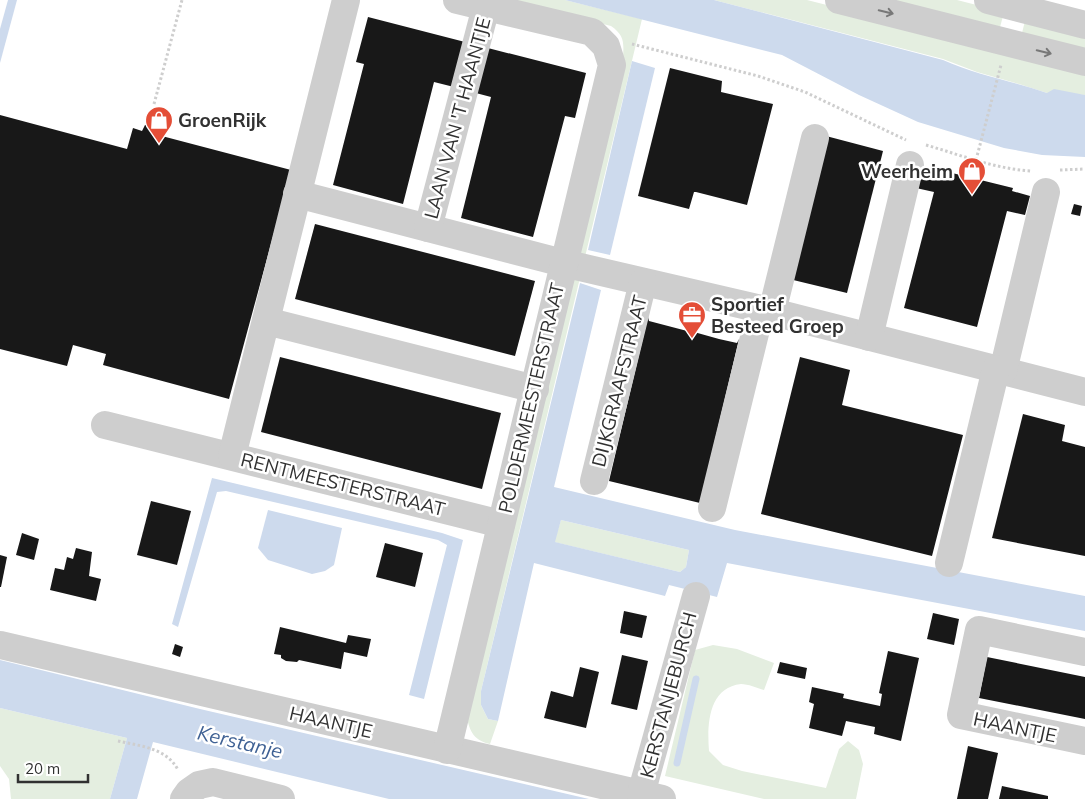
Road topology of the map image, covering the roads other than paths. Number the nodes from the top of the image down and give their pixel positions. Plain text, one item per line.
1 (346, 0) edge
2 (458, 0) edge
3 (839, 0) edge
4 (988, 0) edge
5 (486, 7) junction
6 (1016, 7) junction
7 (1085, 25) edge
8 (1007, 43) junction
9 (606, 46) joint
10 (1085, 62) edge
11 (816, 138) dead end
12 (915, 150) road end
13 (1047, 178) road end
14 (297, 194) junction
15 (428, 228) junction
16 (563, 263) junction
17 (643, 282) junction
18 (766, 310) junction
19 (266, 321) junction
20 (870, 337) junction
21 (999, 370) junction
22 (535, 389) junction
23 (1085, 392) edge
24 (105, 425) dead end
25 (232, 456) junction
26 (594, 481) dead end
27 (712, 508) dead end
28 (501, 524) junction
29 (948, 563) dead end
30 (696, 596) dead end
31 (0, 645) edge
32 (1085, 652) edge
33 (1085, 742) edge
34 (447, 750) junction
35 (651, 797) edge
36 (184, 799) edge
37 (281, 799) edge

1 - 14 street, RENTMEESTERSTRAAT
2 - 5 street, LAAN VAN 'T HAANTJE
3 -> 8 street
4 - 6 street
5 - 9 street, LAAN VAN 'T HAANTJE
5 - 15 street, LAAN VAN 'T HAANTJE
6 - 7 street
6 - 8 street
8 -> 10 street
9 - 16 street, POLDERMEESTERSTRAAT
11 - 18 street
12 - 20 street
13 - 21 street
14 - 15 street
14 - 19 street, RENTMEESTERSTRAAT
15 - 16 street
16 - 17 street, DIJKGRAAFSTRAAT
16 - 22 street, POLDERMEESTERSTRAAT
17 - 18 street, DIJKGRAAFSTRAAT
17 - 26 street, DIJKGRAAFSTRAAT
18 - 20 street, DIJKGRAAFSTRAAT
18 - 27 street
19 - 22 street
19 - 25 street, RENTMEESTERSTRAAT
20 - 21 street, DIJKGRAAFSTRAAT
21 - 23 street, DIJKGRAAFSTRAAT
21 - 29 street
22 - 28 street, POLDERMEESTERSTRAAT
24 - 25 street
25 - 28 street, RENTMEESTERSTRAAT
28 - 34 street, POLDERMEESTERSTRAAT
30 - 35 street, KERSTANJEBURCH
31 - 34 street, HAANTJE
32 - 33 street, HAANTJE
34 - 35 street, HAANTJE
36 - 37 street

